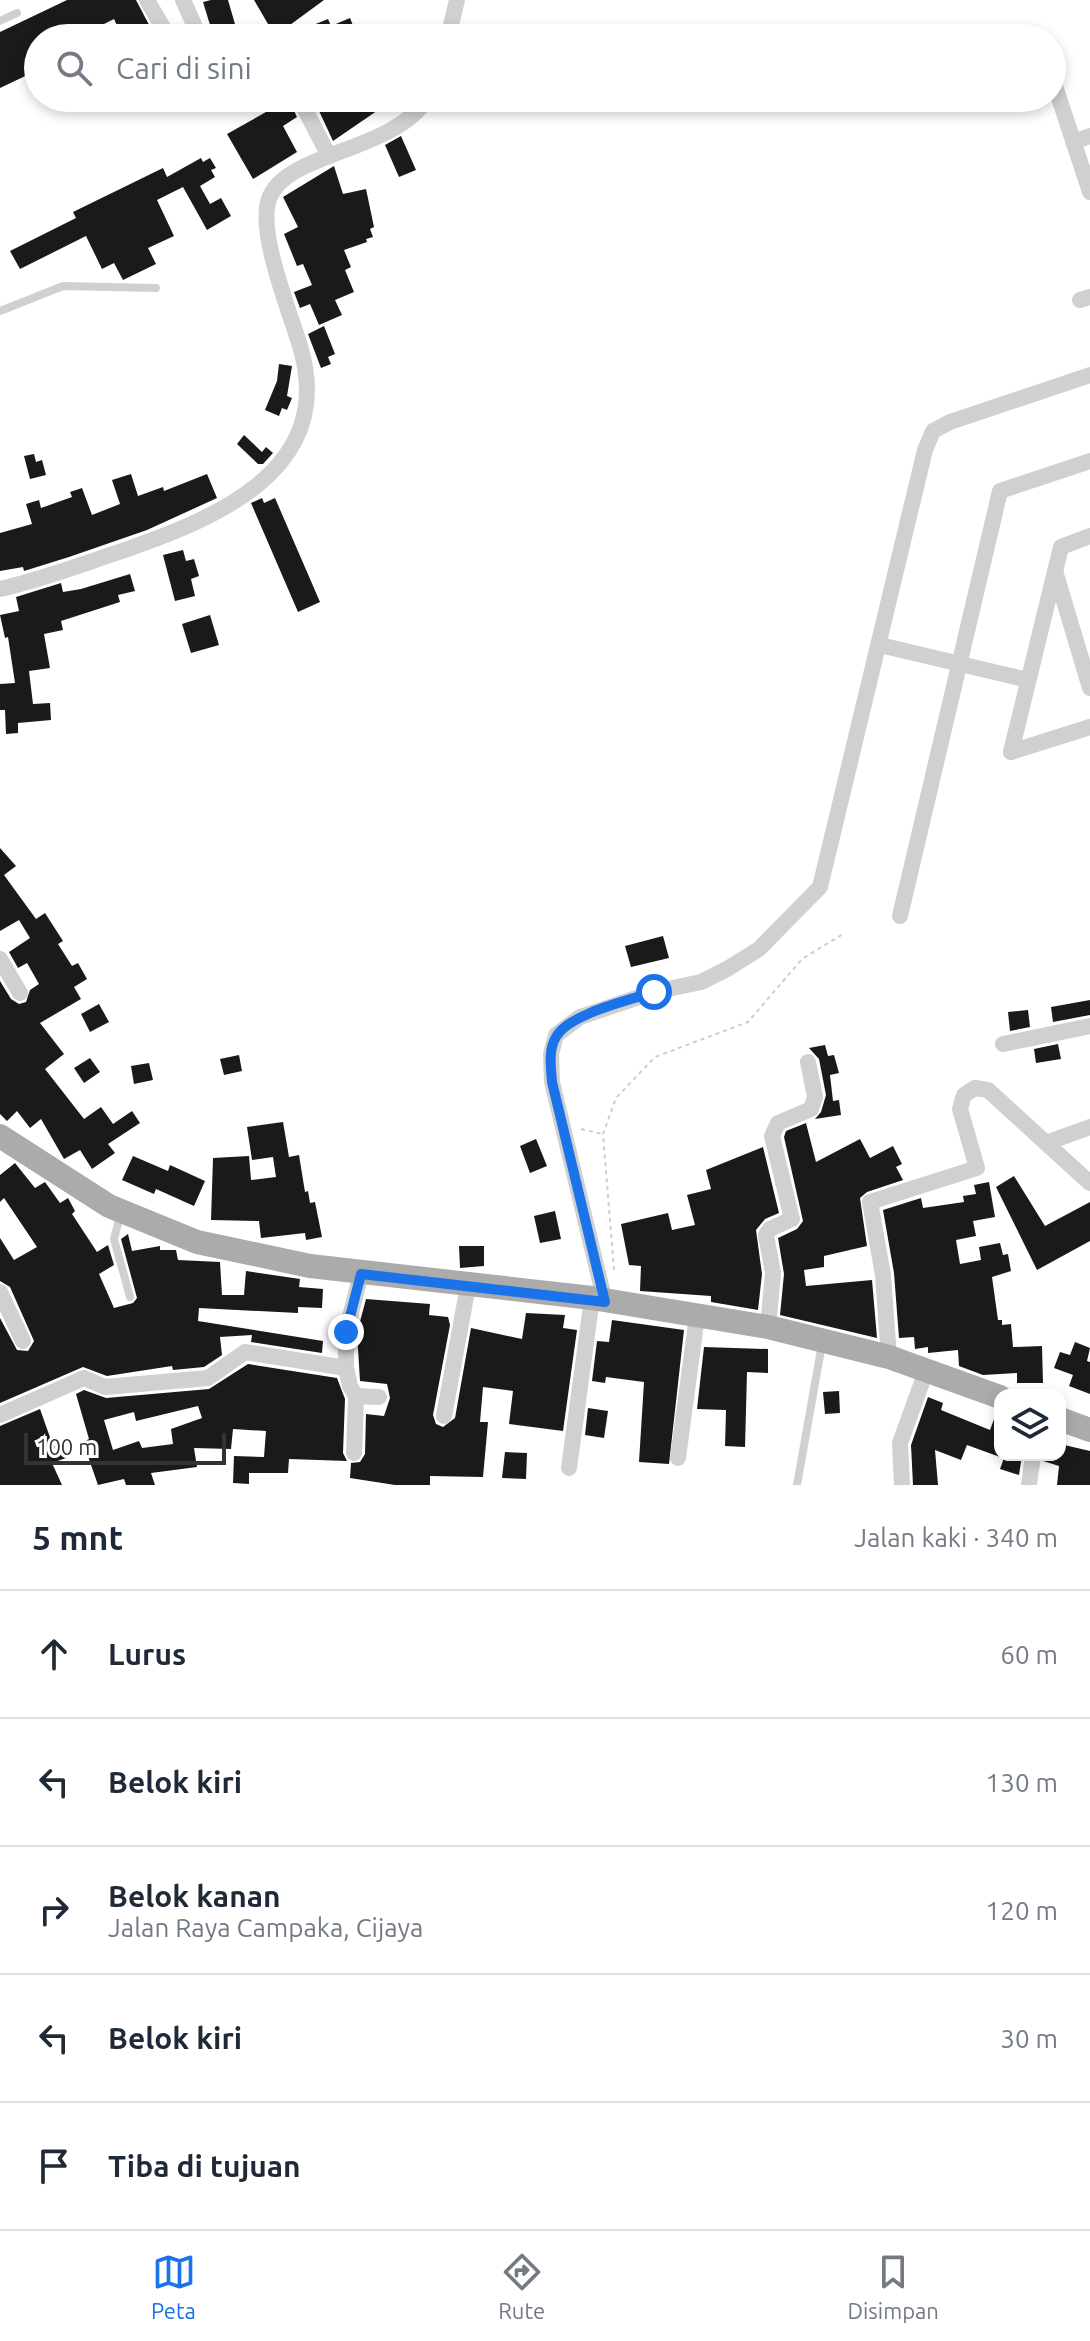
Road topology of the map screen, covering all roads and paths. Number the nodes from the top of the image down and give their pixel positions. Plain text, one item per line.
1 (147, 0) edge
2 (183, 0) edge
3 (457, 0) edge
4 (17, 13) dead end
5 (0, 21) edge
6 (161, 24) edge
7 (194, 24) edge
8 (451, 24) edge
9 (306, 112) edge
10 (416, 112) edge
11 (1063, 112) edge
12 (1090, 136) edge
13 (1073, 142) junction
14 (329, 156) junction
15 (1090, 192) edge
16 (156, 288) dead end
17 (0, 311) edge
18 (1090, 375) edge
19 (1090, 461) edge
20 (1090, 536) edge
21 (1055, 570) junction
22 (0, 589) edge
23 (880, 645) junction
24 (960, 664) junction
25 (1028, 680) junction
26 (1090, 688) edge
27 (1090, 727) edge
28 (900, 916) dead end
29 (843, 934) dead end
30 (0, 959) edge
31 (20, 993) dead end
32 (1090, 1026) edge
33 (1003, 1044) dead end
34 (808, 1062) dead end
35 (565, 1125) junction
36 (1090, 1127) edge
37 (603, 1134) junction
38 (0, 1136) edge
39 (1046, 1143) junction
40 (1090, 1183) edge
41 (121, 1212) junction
42 (614, 1273) dead end
43 (361, 1274) junction
44 (468, 1286) junction
45 (130, 1297) dead end
46 (2, 1300) edge
47 (599, 1300) junction
48 (697, 1316) junction
49 (768, 1327) junction
50 (23, 1341) dead end
51 (822, 1341) junction
52 (889, 1357) junction
53 (346, 1368) junction
54 (926, 1371) junction
55 (994, 1395) edge
56 (356, 1396) junction
57 (379, 1397) dead end
58 (0, 1415) edge
59 (444, 1416) dead end
60 (1066, 1421) edge
61 (1090, 1430) edge
62 (354, 1453) dead end
63 (678, 1458) dead end
64 (1032, 1461) edge
65 (569, 1468) dead end
66 (797, 1485) edge
67 (902, 1485) edge
68 (1029, 1485) edge

1 - 6 street
2 - 7 street
3 - 8 street
4 - 5 lane
9 - 14 street
10 - 14 street
11 - 13 street
12 - 13 street
13 - 15 street
14 - 22 street
16 - 17 lane
18 - 23 street
19 - 24 street
20 - 21 street
21 - 25 street
21 - 26 street
23 - 24 street
23 - 35 street
24 - 25 street
24 - 28 street
25 - 27 street
29 - 37 path
30 - 31 street
32 - 33 street
34 - 49 street
35 - 37 path
35 - 47 street
36 - 39 street
37 - 42 path
38 - 41 main road
39 - 40 street
39 - 52 street
41 - 43 main road
41 - 45 lane
43 - 44 main road
43 - 53 street
44 - 47 main road
44 - 59 street
46 - 50 street
47 - 48 main road
47 - 65 street
48 - 49 main road
48 - 63 street
49 - 51 main road
51 - 52 main road
51 - 66 lane
52 - 54 main road
53 - 56 street
53 - 58 street
54 - 55 main road
54 - 67 street
56 - 57 street
56 - 62 street
60 - 61 main road
64 - 68 street

